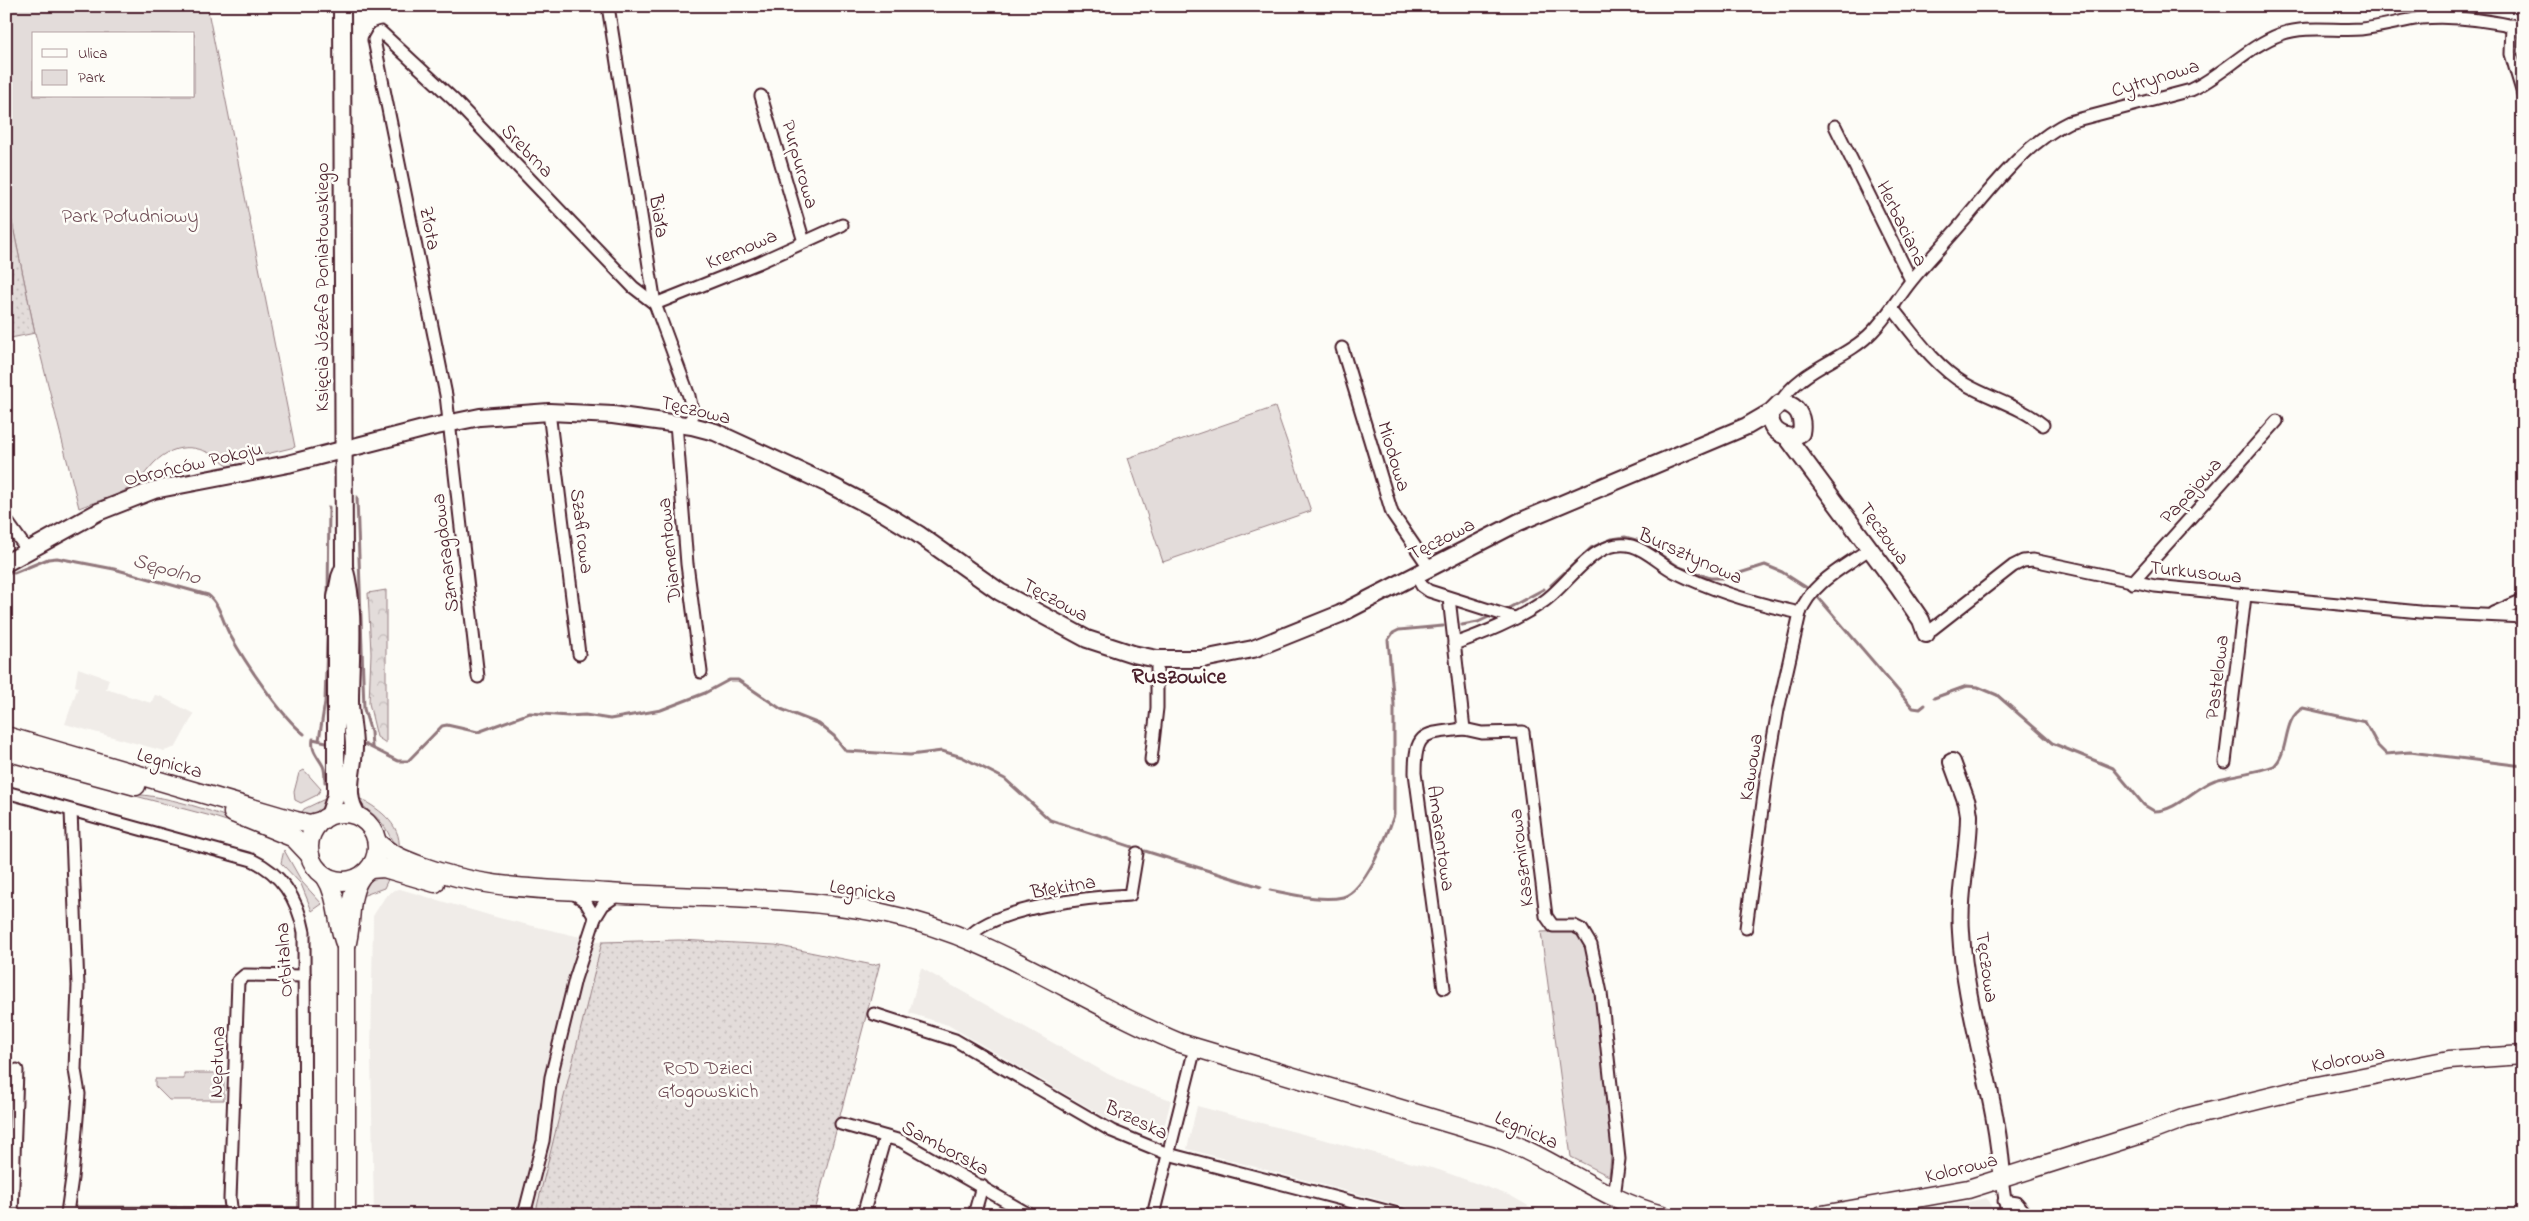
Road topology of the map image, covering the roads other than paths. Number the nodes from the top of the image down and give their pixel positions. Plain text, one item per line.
1 (342, 6) edge
2 (608, 6) edge
3 (2518, 27) edge
4 (374, 40) joint
5 (2523, 94) edge
6 (761, 96) dead end
7 (1834, 126) dead end
8 (842, 225) dead end
9 (804, 242) junction
10 (1912, 280) junction
11 (655, 304) junction
12 (1893, 309) junction
13 (1342, 348) dead end
14 (1776, 407) junction
15 (549, 412) junction
16 (2276, 421) dead end
17 (448, 423) junction
18 (676, 424) junction
19 (2044, 425) dead end
20 (692, 426) junction
21 (1747, 426) junction
22 (1786, 434) junction
23 (343, 451) junction
24 (6, 520) edge
25 (1869, 550) junction
26 (28, 551) junction
27 (6, 563) edge
28 (344, 567) junction
29 (1422, 571) junction
30 (2132, 583) junction
31 (2245, 596) junction
32 (1449, 598) junction
33 (2523, 600) edge
34 (1800, 614) junction
35 (2490, 615) junction
36 (2523, 617) edge
37 (1514, 618) junction
38 (1926, 634) joint
39 (1454, 644) junction
40 (579, 654) dead end
41 (1157, 658) junction
42 (701, 672) dead end
43 (478, 677) dead end
44 (1464, 729) junction
45 (6, 736) edge
46 (6, 751) edge
47 (1151, 760) dead end
48 (1952, 762) dead end
49 (2225, 762) dead end
50 (6, 792) edge
51 (72, 811) junction
52 (359, 817) junction
53 (325, 819) junction
54 (377, 842) junction
55 (310, 854) junction
56 (1137, 854) dead end
57 (365, 873) junction
58 (325, 876) junction
59 (569, 890) junction
60 (621, 896) junction
61 (585, 901) junction
62 (595, 918) junction
63 (1746, 928) dead end
64 (968, 938) junction
65 (346, 946) junction
66 (305, 976) junction
67 (1444, 988) dead end
68 (874, 1014) dead end
69 (1194, 1054) junction
70 (2523, 1055) edge
71 (17, 1070) dead end
72 (841, 1124) dead end
73 (885, 1137) junction
74 (1168, 1154) junction
75 (2002, 1173) junction
76 (982, 1186) junction
77 (1614, 1197) junction
78 (2004, 1201) junction
79 (172, 1214) edge
80 (232, 1214) edge
81 (305, 1214) edge
82 (1655, 1214) edge
83 (12, 1215) edge
84 (346, 1215) edge
85 (524, 1215) edge
86 (863, 1215) edge
87 (974, 1215) edge
88 (1030, 1215) edge
89 (1153, 1215) edge
90 (1402, 1215) edge
91 (1822, 1215) edge
92 (2007, 1215) edge
93 (2028, 1215) edge

1 - 23 street, Księcia Józefa Poniatowskiego
2 - 11 street, Biała
3 - 5 street
3 - 10 street, Cytrynowa
4 - 11 street, Srebrna
4 - 17 street, Złota
6 - 9 street, Purpurowa
7 - 10 street, Herbaciana
8 - 9 street, Kremowa
9 - 11 street, Kremowa
10 - 12 street, Herbaciana
11 - 20 street, Biała
12 - 14 street, Herbaciana
12 - 19 street
13 - 29 street, Miodowa
14 - 21 street, Tęczowa
14 - 22 street, Tęczowa
14 - 22 street
15 - 17 street, Tęczowa
15 - 18 street, Tęczowa
15 - 40 street, Szafirowa
16 - 30 street, Papajowa
17 - 23 street, Tęczowa
17 - 43 street, Szmaragdowa
18 - 20 street, Tęczowa
18 - 42 street, Diamentowa
20 - 41 street, Tęczowa
21 - 22 street, Tęczowa
21 - 29 street, Tęczowa
22 - 25 street, Tęczowa
23 - 26 street, Obrońców Pokoju
23 - 28 street, Księcia Józefa Poniatowskiego
24 - 26 street
25 - 34 street
25 - 38 street, Tęczowa
26 - 27 street, Obrońców Pokoju
28 - 52 street, Księcia Józefa Poniatowskiego
28 - 53 street, Księcia Józefa Poniatowskiego
29 - 32 street
29 - 41 street, Tęczowa
30 - 31 street, Turkusowa
30 - 38 street, Turkusowa
31 - 35 street, Turkusowa
31 - 49 street, Pastelowa
32 - 37 street
32 - 39 street
33 - 35 street
34 - 37 street, Bursztynowa
34 - 63 street, Kawowa
35 - 36 street, Turkusowa
37 - 39 street, Bursztynowa
39 - 44 street
41 - 47 street
44 - 67 street, Amarantowa
44 - 77 street, Kaszmirowa
45 - 53 main road, Legnicka
46 - 55 main road, Legnicka
48 - 75 street, Tęczowa
50 - 51 street, Orbitalna
51 - 66 street, Orbitalna
51 - 79 street
52 - 53 main road
52 - 54 main road
53 - 55 main road
54 - 57 main road
54 - 59 main road, Legnicka
55 - 58 main road
56 - 64 street, Błękitna
57 - 58 main road
57 - 61 main road, Legnicka
57 - 65 main road
58 - 65 main road
59 - 60 main road, Legnicka
59 - 61 street
60 - 61 main road, Legnicka
60 - 62 street
60 - 64 main road, Legnicka
61 - 62 street
62 - 85 street
64 - 69 main road, Legnicka
65 - 84 main road
66 - 80 street, Neptuna
66 - 81 street, Orbitalna
68 - 74 street, Brzeska
69 - 74 street
69 - 77 main road, Legnicka
70 - 75 main road, Kolorowa
71 - 83 street
72 - 73 street, Samborska
73 - 76 street, Samborska
73 - 86 street
74 - 89 street
74 - 90 street, Brzeska
75 - 78 street
75 - 91 main road, Kolorowa
76 - 87 street
76 - 88 street, Samborska
77 - 82 main road, Legnicka
78 - 92 street
78 - 93 street
79 - 80 street
80 - 81 street

